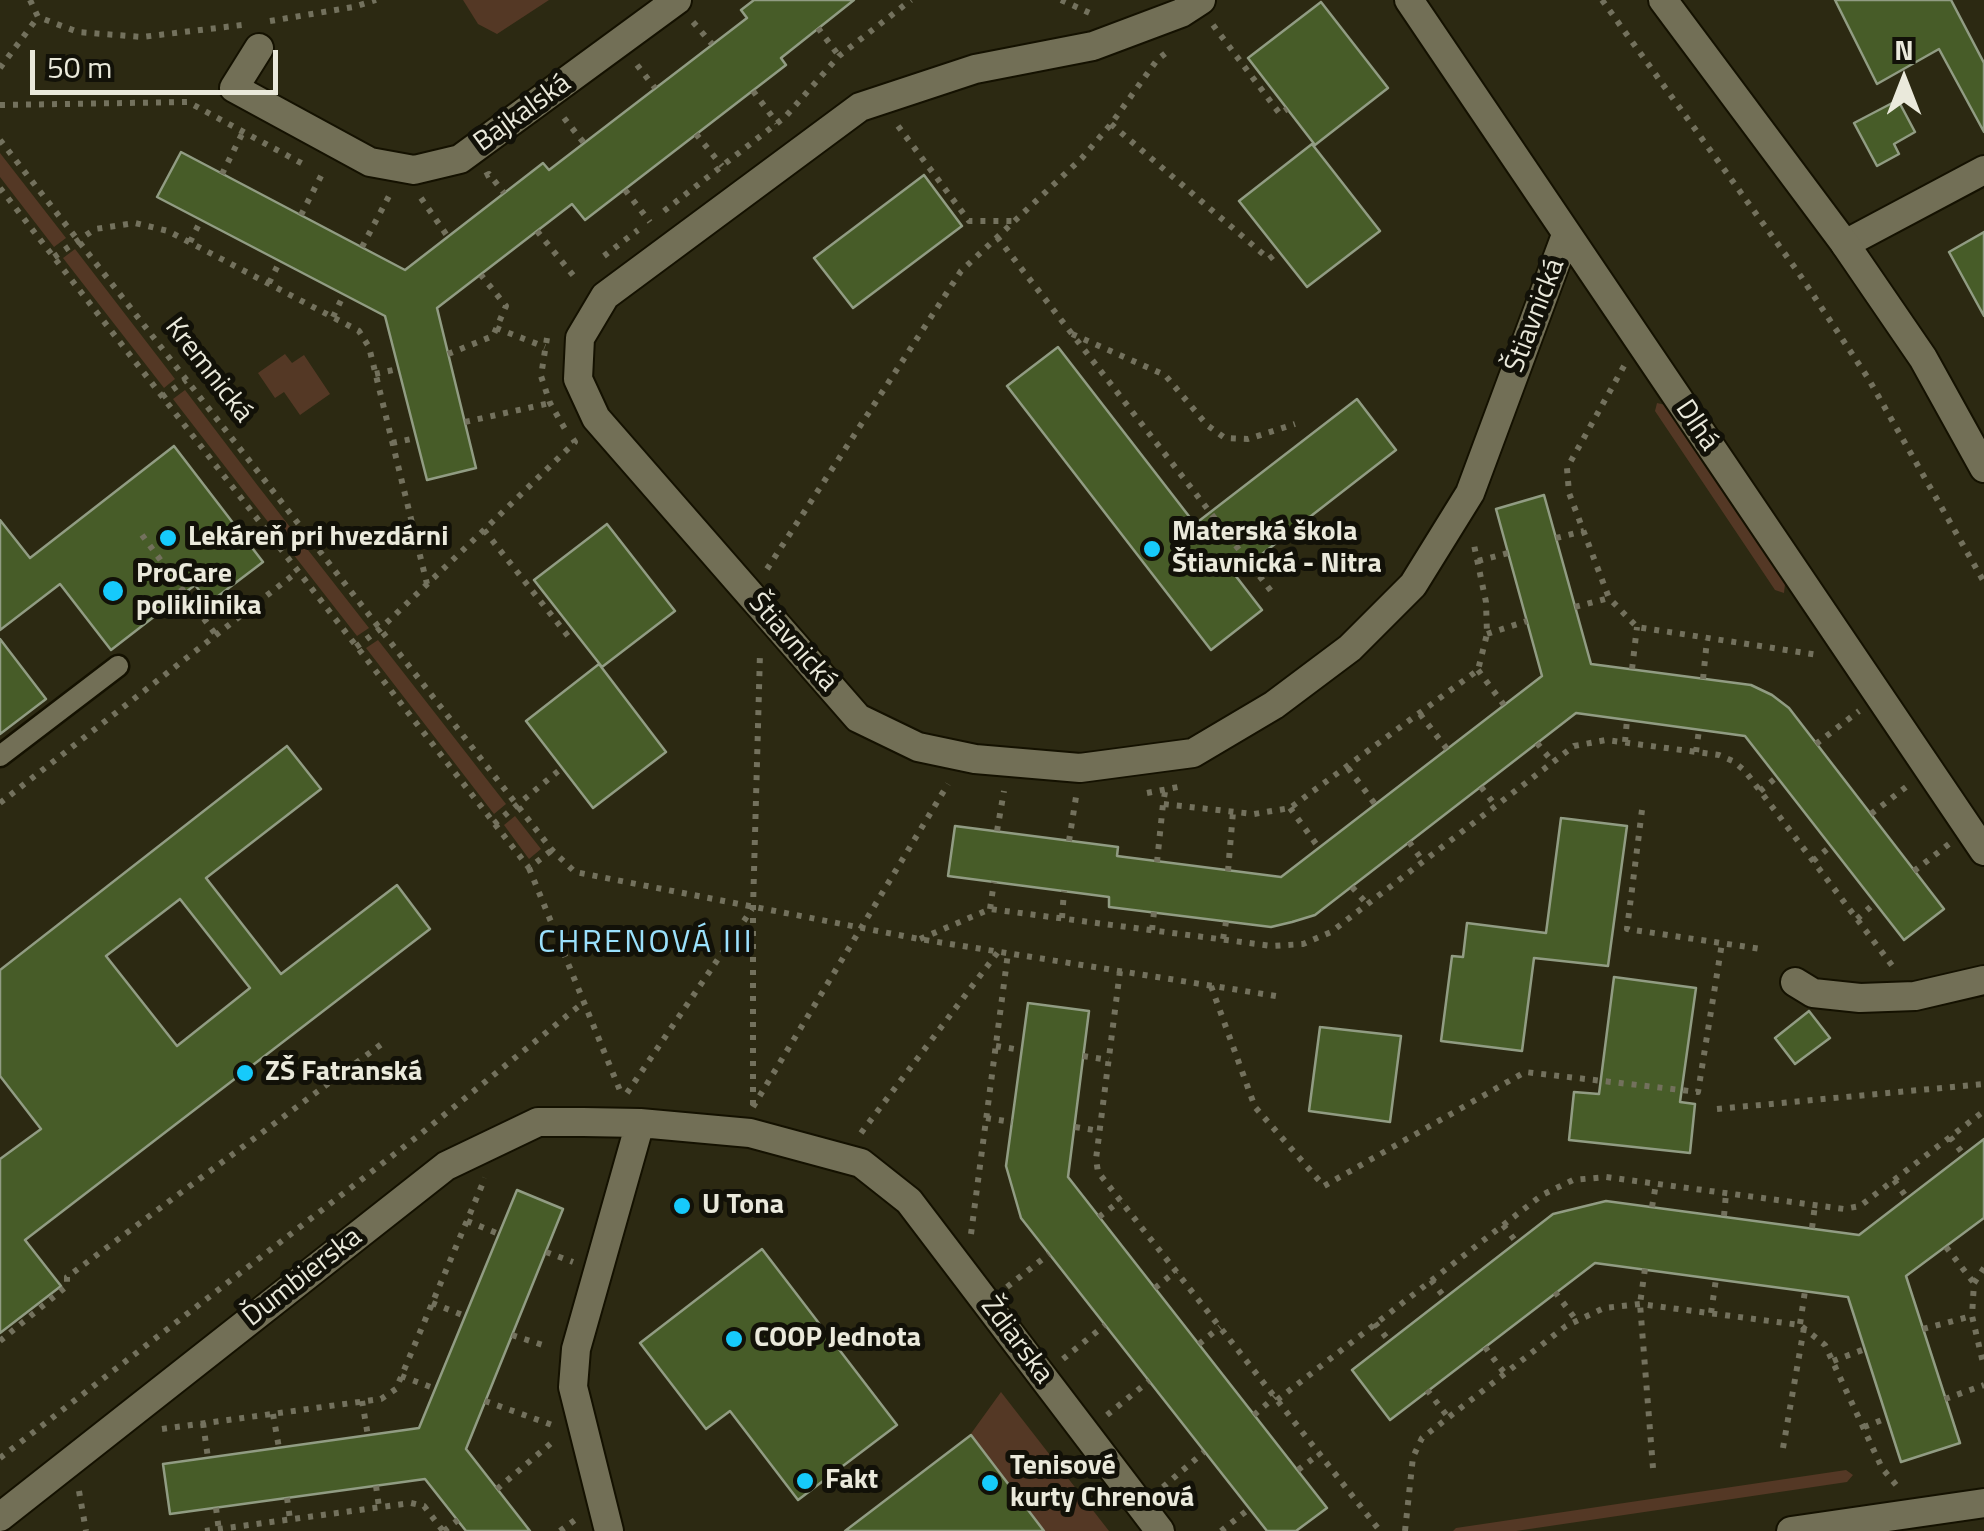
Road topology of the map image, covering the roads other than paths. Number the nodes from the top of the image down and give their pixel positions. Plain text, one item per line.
1 (676, 0) edge
2 (1409, 0) edge
3 (1664, 0) edge
4 (1205, 10) edge
5 (259, 31) road end
6 (1984, 170) edge
7 (1566, 235) junction
8 (1845, 244) junction
9 (1984, 468) edge
10 (118, 666) dead end
11 (0, 756) edge
12 (1984, 851) edge
13 (1984, 980) edge
14 (1795, 982) dead end
15 (640, 1123) junction
16 (859, 1150) joint
17 (1984, 1502) edge
18 (0, 1517) edge
19 (609, 1531) edge
20 (1160, 1531) edge
21 (1791, 1531) edge

1 - 5 street, Bajkalská
2 - 7 street, Dlhá
3 - 8 street
4 - 7 street, Štiavnická
6 - 8 street
7 - 12 street, Dlhá
8 - 9 street
10 - 11 lane
13 - 14 street
15 - 16 street, Ďumbierska
15 - 18 street, Ďumbierska
15 - 19 street
16 - 20 street, Ždiarska
17 - 21 street

